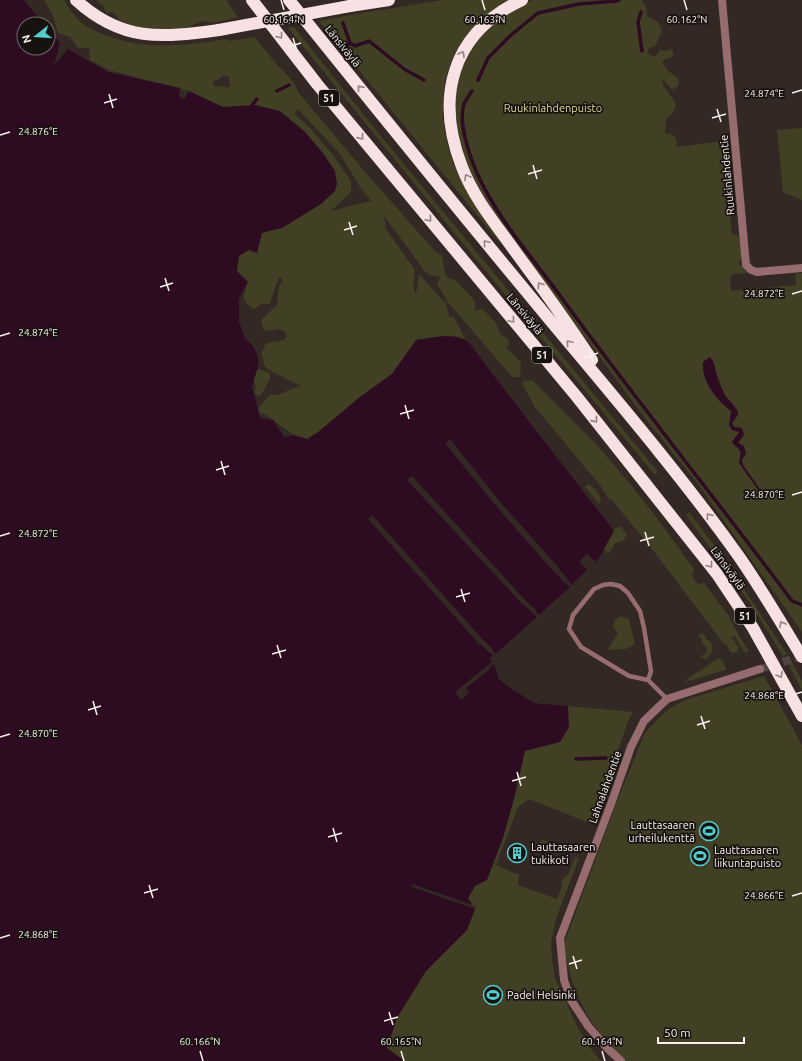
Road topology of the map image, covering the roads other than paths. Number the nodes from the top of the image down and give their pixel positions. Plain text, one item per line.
1 (76, 0) edge
2 (83, 0) edge
3 (289, 0) edge
4 (389, 0) edge
5 (522, 0) edge
6 (722, 0) edge
7 (253, 2) edge
8 (90, 14) junction
9 (802, 268) edge
10 (620, 405) junction
11 (802, 657) edge
12 (760, 669) tunnel mouth
13 (648, 680) junction
14 (667, 699) junction
15 (802, 716) edge
16 (621, 1061) edge

1 - 8 highway
2 - 8 highway
10 -> 3 highway, Länsiväylä / 51
4 - 8 highway, bridge
10 -> 5 highway
6 - 9 street, Ruukinlahdentie
7 -> 15 highway, Länsiväylä / 51
11 -> 10 highway, Länsiväylä / 51
12 - 14 street, Lahnalahdentie
13 - 13 lane
13 - 14 lane
14 - 16 street, Lahnalahdentie

